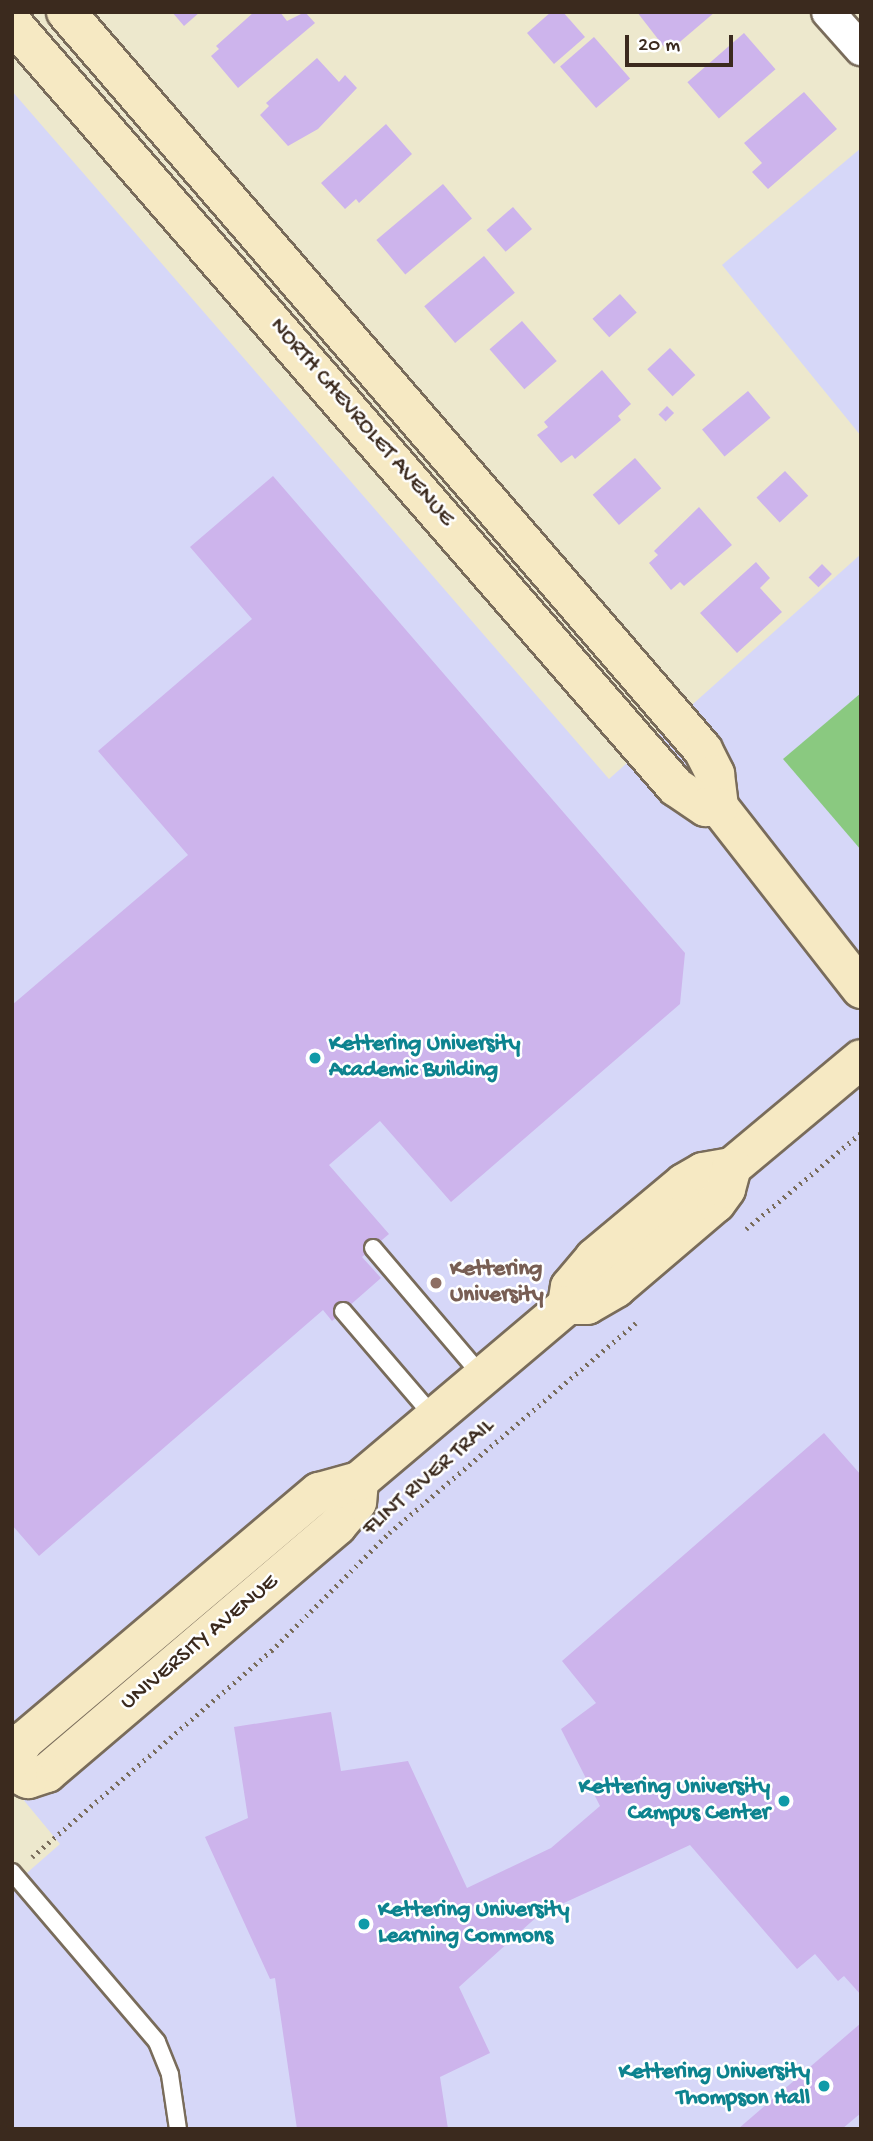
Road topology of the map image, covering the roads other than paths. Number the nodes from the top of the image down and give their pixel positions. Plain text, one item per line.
1 (65, 12) edge
2 (828, 12) edge
3 (12, 23) edge
4 (861, 49) edge
5 (348, 337) junction
6 (312, 367) junction
7 (719, 807) junction
8 (861, 989) edge
9 (861, 1059) edge
10 (373, 1248) dead end
11 (344, 1311) dead end
12 (482, 1377) junction
13 (434, 1417) junction
14 (15, 1776) edge
15 (12, 1872) edge
16 (178, 2129) edge

1 - 5 street, NORTH CHEVROLET AVENUE
2 - 4 street
3 - 6 street, NORTH CHEVROLET AVENUE
5 - 6 street
5 - 7 street, NORTH CHEVROLET AVENUE
6 - 7 street, NORTH CHEVROLET AVENUE
7 - 8 street
9 - 12 street, UNIVERSITY AVENUE
10 - 12 lane
11 - 13 lane
12 - 13 street, UNIVERSITY AVENUE
13 - 14 street, UNIVERSITY AVENUE
15 - 16 lane

